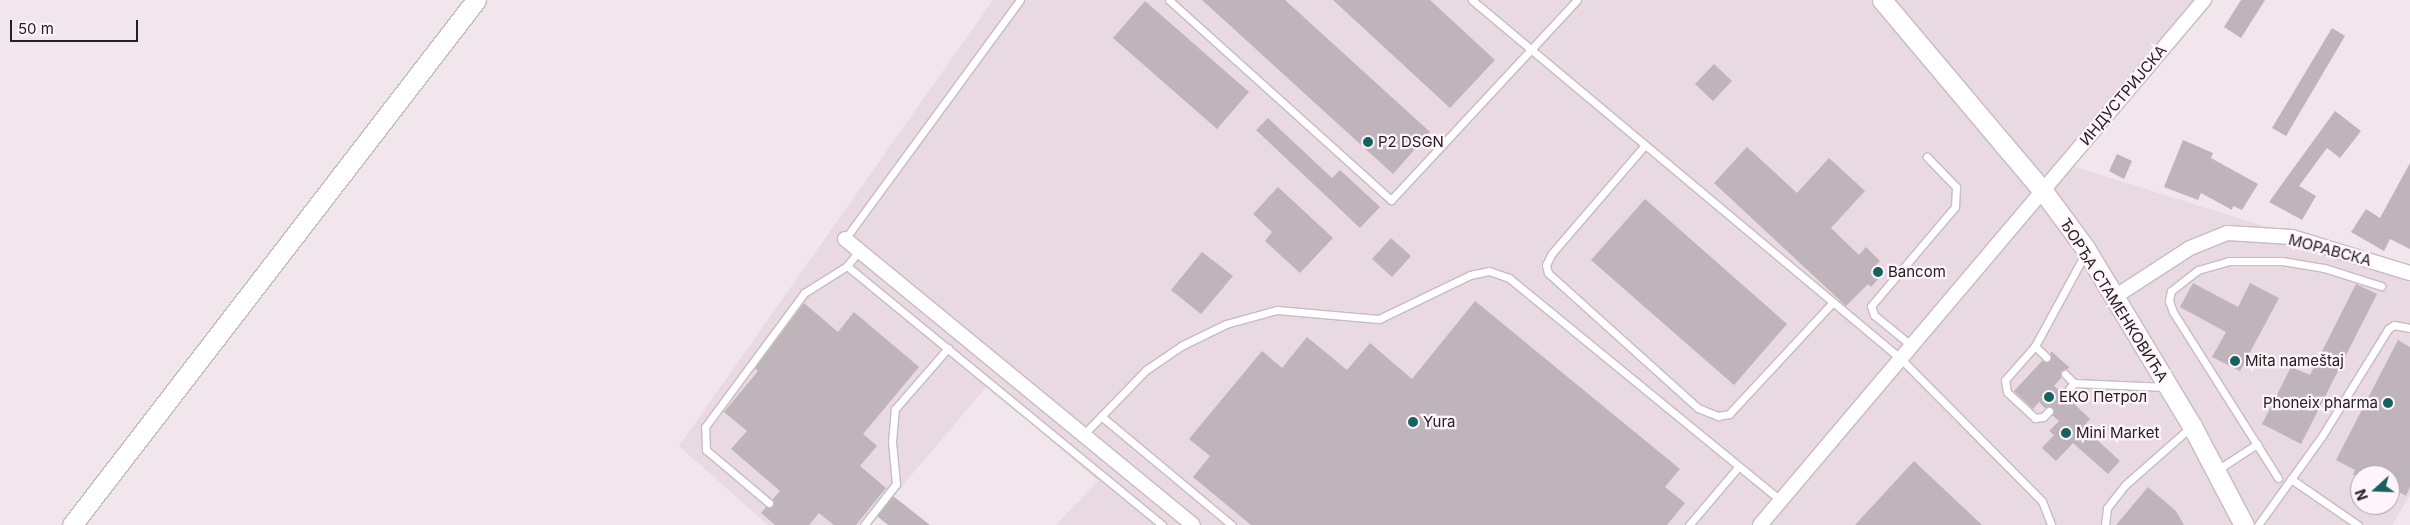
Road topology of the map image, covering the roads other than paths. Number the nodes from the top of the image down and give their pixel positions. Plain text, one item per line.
1 (476, 0) edge
2 (1020, 0) edge
3 (1170, 0) edge
4 (1472, 0) edge
5 (1577, 0) edge
6 (1882, 0) edge
7 (2204, 0) edge
8 (1531, 49) junction
9 (1645, 145) junction
10 (1927, 157) dead end
11 (2043, 191) junction
12 (845, 239) joint
13 (859, 251) junction
14 (2087, 252) junction
15 (847, 266) junction
16 (2410, 273) edge
17 (2381, 286) dead end
18 (2116, 296) junction
19 (1832, 303) junction
20 (2410, 328) edge
21 (1912, 346) junction
22 (2035, 346) junction
23 (948, 348) junction
24 (2046, 357) dead end
25 (1901, 359) junction
26 (2065, 374) dead end
27 (2074, 383) junction
28 (2169, 387) junction
29 (2064, 395) dead end
30 (2049, 412) dead end
31 (1101, 416) junction
32 (2192, 426) junction
33 (1083, 436) junction
34 (2257, 444) junction
35 (1739, 466) junction
36 (2216, 471) junction
37 (2278, 478) dead end
38 (2291, 479) junction
39 (1781, 501) junction
40 (769, 504) dead end
41 (72, 525) edge
42 (864, 525) edge
43 (1162, 525) edge
44 (1193, 525) edge
45 (1232, 525) edge
46 (1689, 525) edge
47 (1760, 525) edge
48 (2051, 525) edge
49 (2105, 525) edge
50 (2244, 525) edge
51 (2258, 525) edge
52 (2358, 525) edge

1 - 41 main road
2 - 12 lane
3 - 8 lane
4 - 8 lane
5 - 8 lane
6 - 11 main road, ЂОРЂА СТАМЕНКОВИЋА
7 - 11 street, ИНДУСТРИЈСКА
8 - 9 lane
9 - 19 lane
9 - 19 lane
10 - 21 lane
11 - 14 main road, ЂОРЂА СТАМЕНКОВИЋА
11 - 21 street, ИНДУСТРИЈСКА
12 - 13 street
13 - 15 lane
13 - 33 street
14 - 18 main road, ЂОРЂА СТАМЕНКОВИЋА
14 - 22 lane
15 - 23 lane
15 - 40 lane
16 - 18 street, МОРАВСКА
17 - 34 lane
18 - 28 main road, ЂОРЂА СТАМЕНКОВИЋА
19 - 25 lane
20 - 38 lane
21 - 25 street, ИНДУСТРИЈСКА
22 - 24 lane
22 - 30 lane
23 - 42 lane
23 - 43 lane
25 - 39 street, ИНДУСТРИЈСКА
25 - 48 lane
26 - 27 lane
27 - 28 lane
27 - 29 lane
28 - 32 main road, ЂОРЂА СТАМЕНКОВИЋА
31 - 33 lane
31 - 35 lane
31 - 45 lane
32 - 36 main road, ЂОРЂА СТАМЕНКОВИЋА
32 - 49 lane
33 - 44 street
34 - 36 lane
34 - 37 lane
35 - 39 lane
35 - 46 lane
36 - 50 main road, ЂОРЂА СТАМЕНКОВИЋА
38 - 51 lane
38 - 52 lane
39 - 47 street, ИНДУСТРИЈСКА

